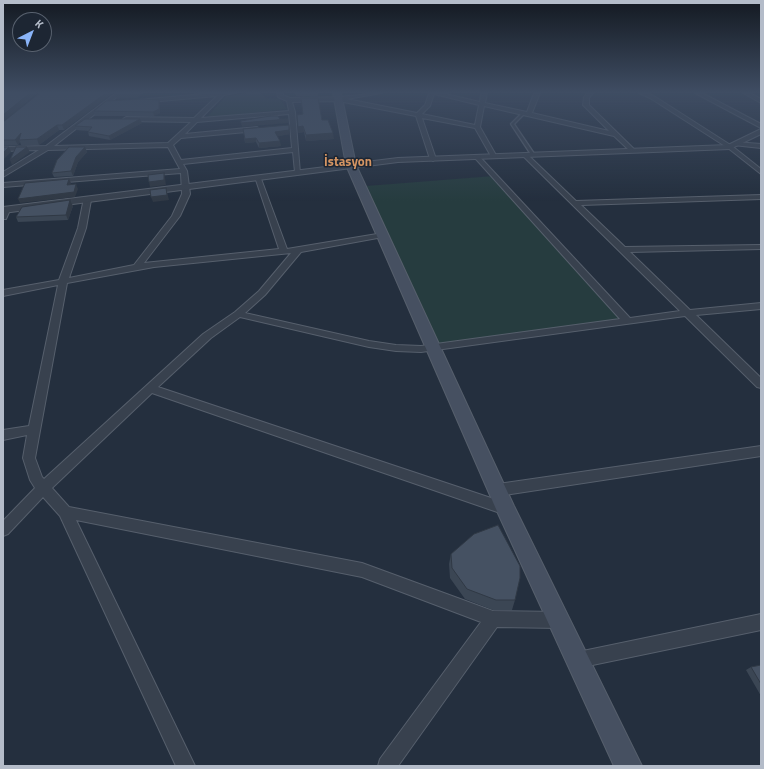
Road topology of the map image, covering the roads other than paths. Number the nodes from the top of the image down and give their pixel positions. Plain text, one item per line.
1 (71, 129) edge
2 (188, 129) edge
3 (263, 129) edge
4 (293, 129) edge
5 (344, 129) edge
6 (423, 129) edge
7 (478, 129) edge
8 (515, 129) edge
9 (592, 129) edge
10 (610, 129) edge
11 (706, 129) edge
12 (761, 131) edge
13 (615, 134) junction
14 (180, 136) junction
15 (170, 145) junction
16 (733, 145) junction
17 (761, 146) edge
18 (47, 148) junction
19 (3, 149) edge
20 (296, 150) junction
21 (633, 151) junction
22 (530, 156) junction
23 (494, 157) junction
24 (477, 158) junction
25 (433, 159) junction
26 (179, 162) junction
27 (351, 164) junction
28 (3, 170) edge
29 (13, 170) junction
30 (184, 172) junction
31 (298, 172) junction
32 (761, 172) edge
33 (3, 175) edge
34 (258, 177) junction
35 (3, 185) edge
36 (186, 187) junction
37 (761, 197) edge
38 (87, 200) junction
39 (574, 203) junction
40 (4, 212) edge
41 (383, 236) junction
42 (761, 247) edge
43 (298, 250) junction
44 (623, 250) junction
45 (284, 252) junction
46 (137, 267) junction
47 (63, 282) junction
48 (3, 293) edge
49 (761, 306) edge
50 (688, 313) junction
51 (238, 314) junction
52 (628, 322) junction
53 (434, 349) junction
54 (761, 384) edge
55 (151, 389) junction
56 (35, 430) junction
57 (3, 436) edge
58 (761, 451) edge
59 (43, 488) junction
60 (498, 490) junction
61 (506, 509) junction
62 (65, 512) junction
63 (3, 530) edge
64 (493, 619) junction
65 (559, 620) junction
66 (761, 622) edge
67 (578, 660) junction
68 (186, 766) edge
69 (387, 766) edge
70 (628, 766) edge

1 - 18 street
2 - 14 street
3 - 14 street
4 - 20 street
5 - 27 main road
6 - 25 street
7 - 23 street
8 - 22 lane
9 - 13 street
10 - 13 street
11 - 16 street
12 - 16 street
13 - 21 street
14 - 15 street
15 - 18 street
15 - 26 street
16 - 17 street
16 - 21 street
16 - 32 street
18 - 19 street
18 - 29 street
20 - 26 street
20 - 31 street
21 - 22 street
22 - 23 street
22 - 39 street
23 - 24 street
24 - 25 street
24 - 52 street
25 - 27 street
26 - 30 street
27 - 31 street
27 - 41 main road
28 - 29 street
29 - 33 street
30 - 35 street
30 - 36 street
31 - 34 street
34 - 36 street
34 - 45 street
36 - 38 street
36 - 46 street
37 - 39 street
38 - 40 street
38 - 47 street
39 - 44 street
41 - 43 street
41 - 53 main road
42 - 44 street
43 - 45 street
43 - 51 street
44 - 50 street
45 - 46 street
46 - 47 street
47 - 48 street
47 - 56 street
49 - 50 street
50 - 52 street
50 - 54 street
51 - 53 street
51 - 55 street
52 - 53 street
53 - 60 main road
55 - 59 street
55 - 61 street
56 - 57 street
56 - 59 street
58 - 60 street
59 - 62 street
59 - 63 street
60 - 61 main road
61 - 65 main road
62 - 64 street
62 - 68 street
64 - 65 street
64 - 69 street
65 - 67 main road
66 - 67 street
67 - 70 main road

